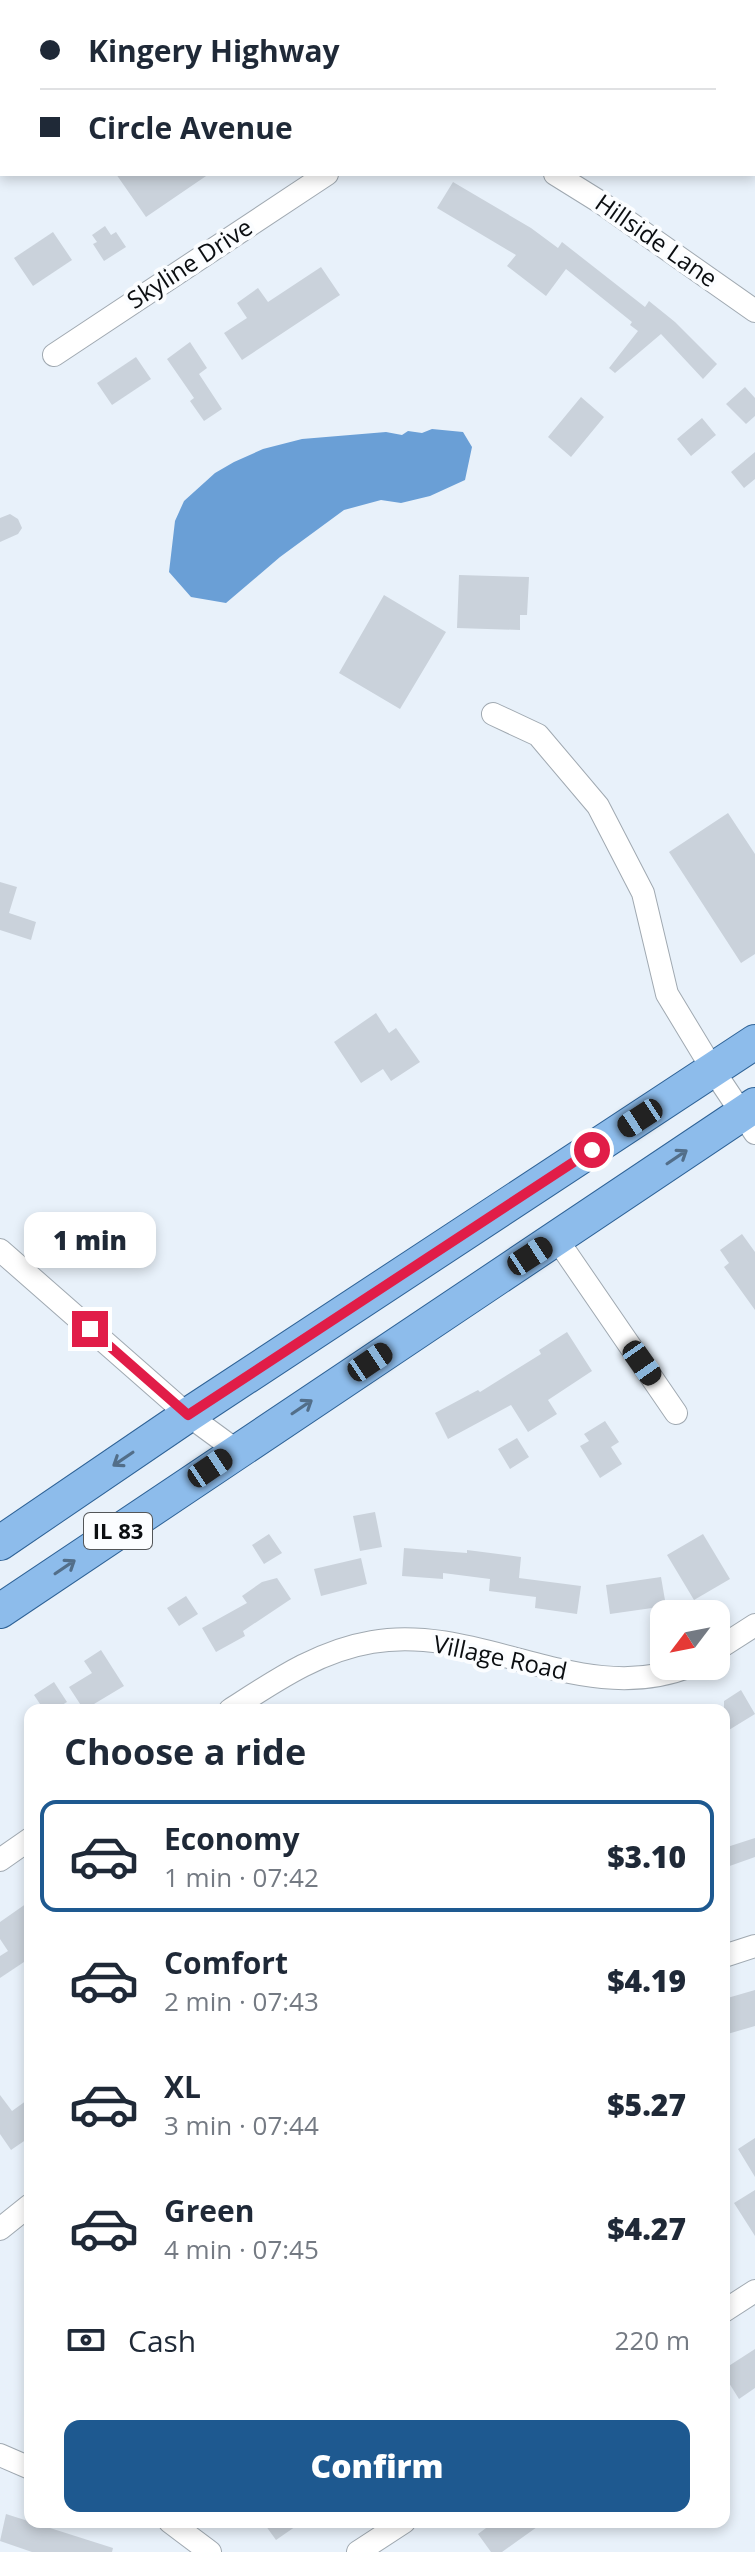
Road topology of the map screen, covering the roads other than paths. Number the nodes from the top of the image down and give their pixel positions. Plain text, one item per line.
1 (324, 176) edge
2 (558, 176) edge
3 (755, 311) edge
4 (54, 355) dead end
5 (493, 714) dead end
6 (755, 1042) edge
7 (713, 1070) junction
8 (751, 1117) edge
9 (556, 1238) junction
10 (0, 1250) edge
11 (676, 1413) dead end
12 (188, 1415) junction
13 (237, 1451) junction
14 (0, 1543) edge
15 (0, 1611) edge
16 (755, 1625) edge
17 (730, 1641) edge
18 (650, 1678) edge
19 (240, 1704) edge
20 (24, 1843) edge
21 (0, 1860) edge
22 (755, 1946) edge
23 (730, 1954) edge
24 (24, 2210) edge
25 (0, 2229) edge
26 (755, 2291) edge
27 (730, 2307) edge
28 (0, 2455) edge
29 (24, 2465) edge
30 (178, 2528) edge
31 (395, 2528) edge
32 (210, 2552) edge
33 (358, 2552) edge

1 - 4 street, Skyline Drive
2 - 3 street, Hillside Lane
5 - 7 street
6 - 7 main road, IL 83
7 - 8 street
7 - 12 main road, IL 83
9 -> 8 main road, IL 83
9 - 11 street
13 -> 9 main road, IL 83
10 - 12 street
12 - 13 street
12 -> 14 main road, IL 83
15 -> 13 main road, IL 83
16 - 17 street
18 - 19 street, Village Road
20 - 21 street
22 - 23 street
24 - 25 street
26 - 27 street
28 - 29 street
30 - 32 street
31 - 33 street

